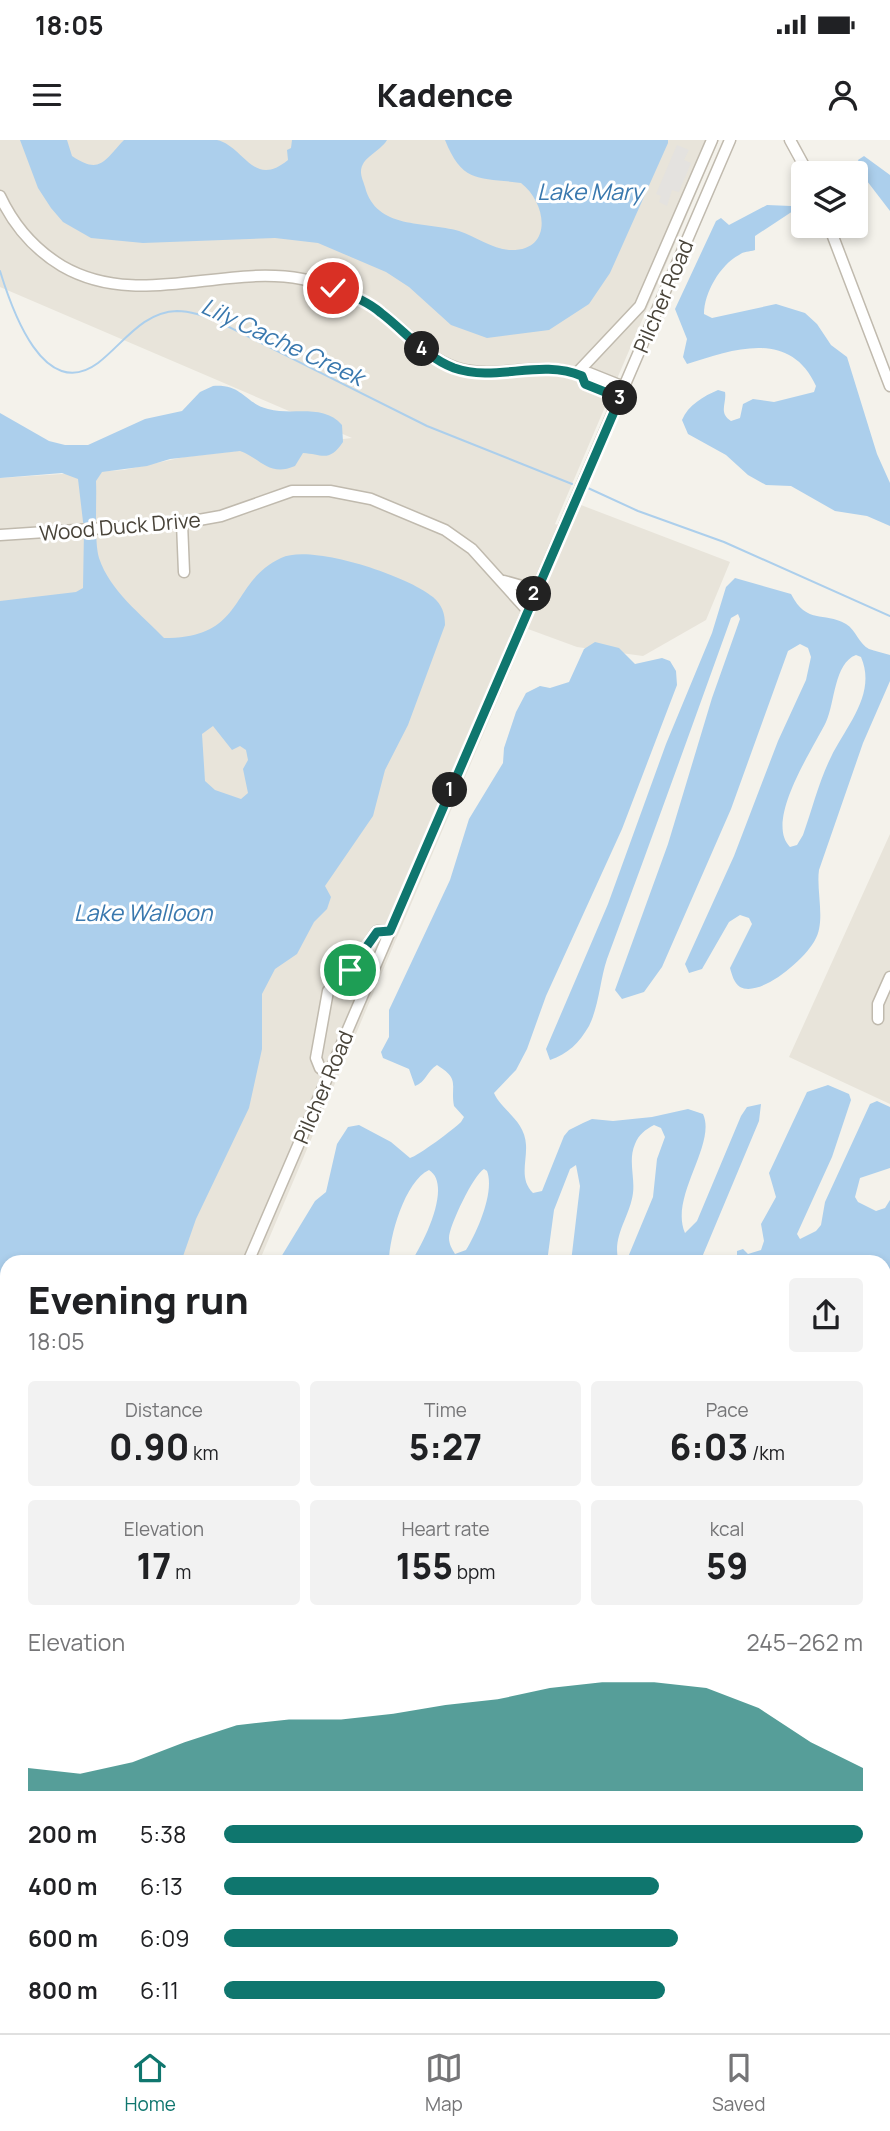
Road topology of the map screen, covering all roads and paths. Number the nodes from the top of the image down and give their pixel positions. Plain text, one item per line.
1 (712, 140) edge
2 (730, 140) edge
3 (790, 140) edge
4 (801, 161) edge
5 (0, 196) edge
6 (833, 238) edge
7 (579, 375) junction
8 (602, 378) junction
9 (890, 386) edge
10 (624, 387) junction
11 (597, 389) junction
12 (620, 398) junction
13 (182, 523) junction
14 (0, 536) edge
15 (184, 572) dead end
16 (504, 581) junction
17 (536, 590) junction
18 (527, 610) junction
19 (390, 931) junction
20 (890, 977) edge
21 (878, 1019) dead end
22 (328, 1074) junction
23 (251, 1255) edge

1 - 7 street
2 - 10 street, Pilcher Road
3 - 4 street
5 - 7 street
6 - 9 street
7 - 8 street
7 - 11 street
8 - 10 street
8 - 11 street
10 - 12 street, Pilcher Road
11 - 12 street
12 - 17 street, Pilcher Road
13 - 14 street, Wood Duck Drive
13 - 15 street
13 - 16 street, Wood Duck Drive
16 - 17 street, Wood Duck Drive
16 - 18 street, Wood Duck Drive
17 - 18 street, Pilcher Road
18 - 19 street, Pilcher Road
19 - 22 street, Pilcher Road
19 - 22 street
20 - 21 street
22 - 23 street, Pilcher Road

